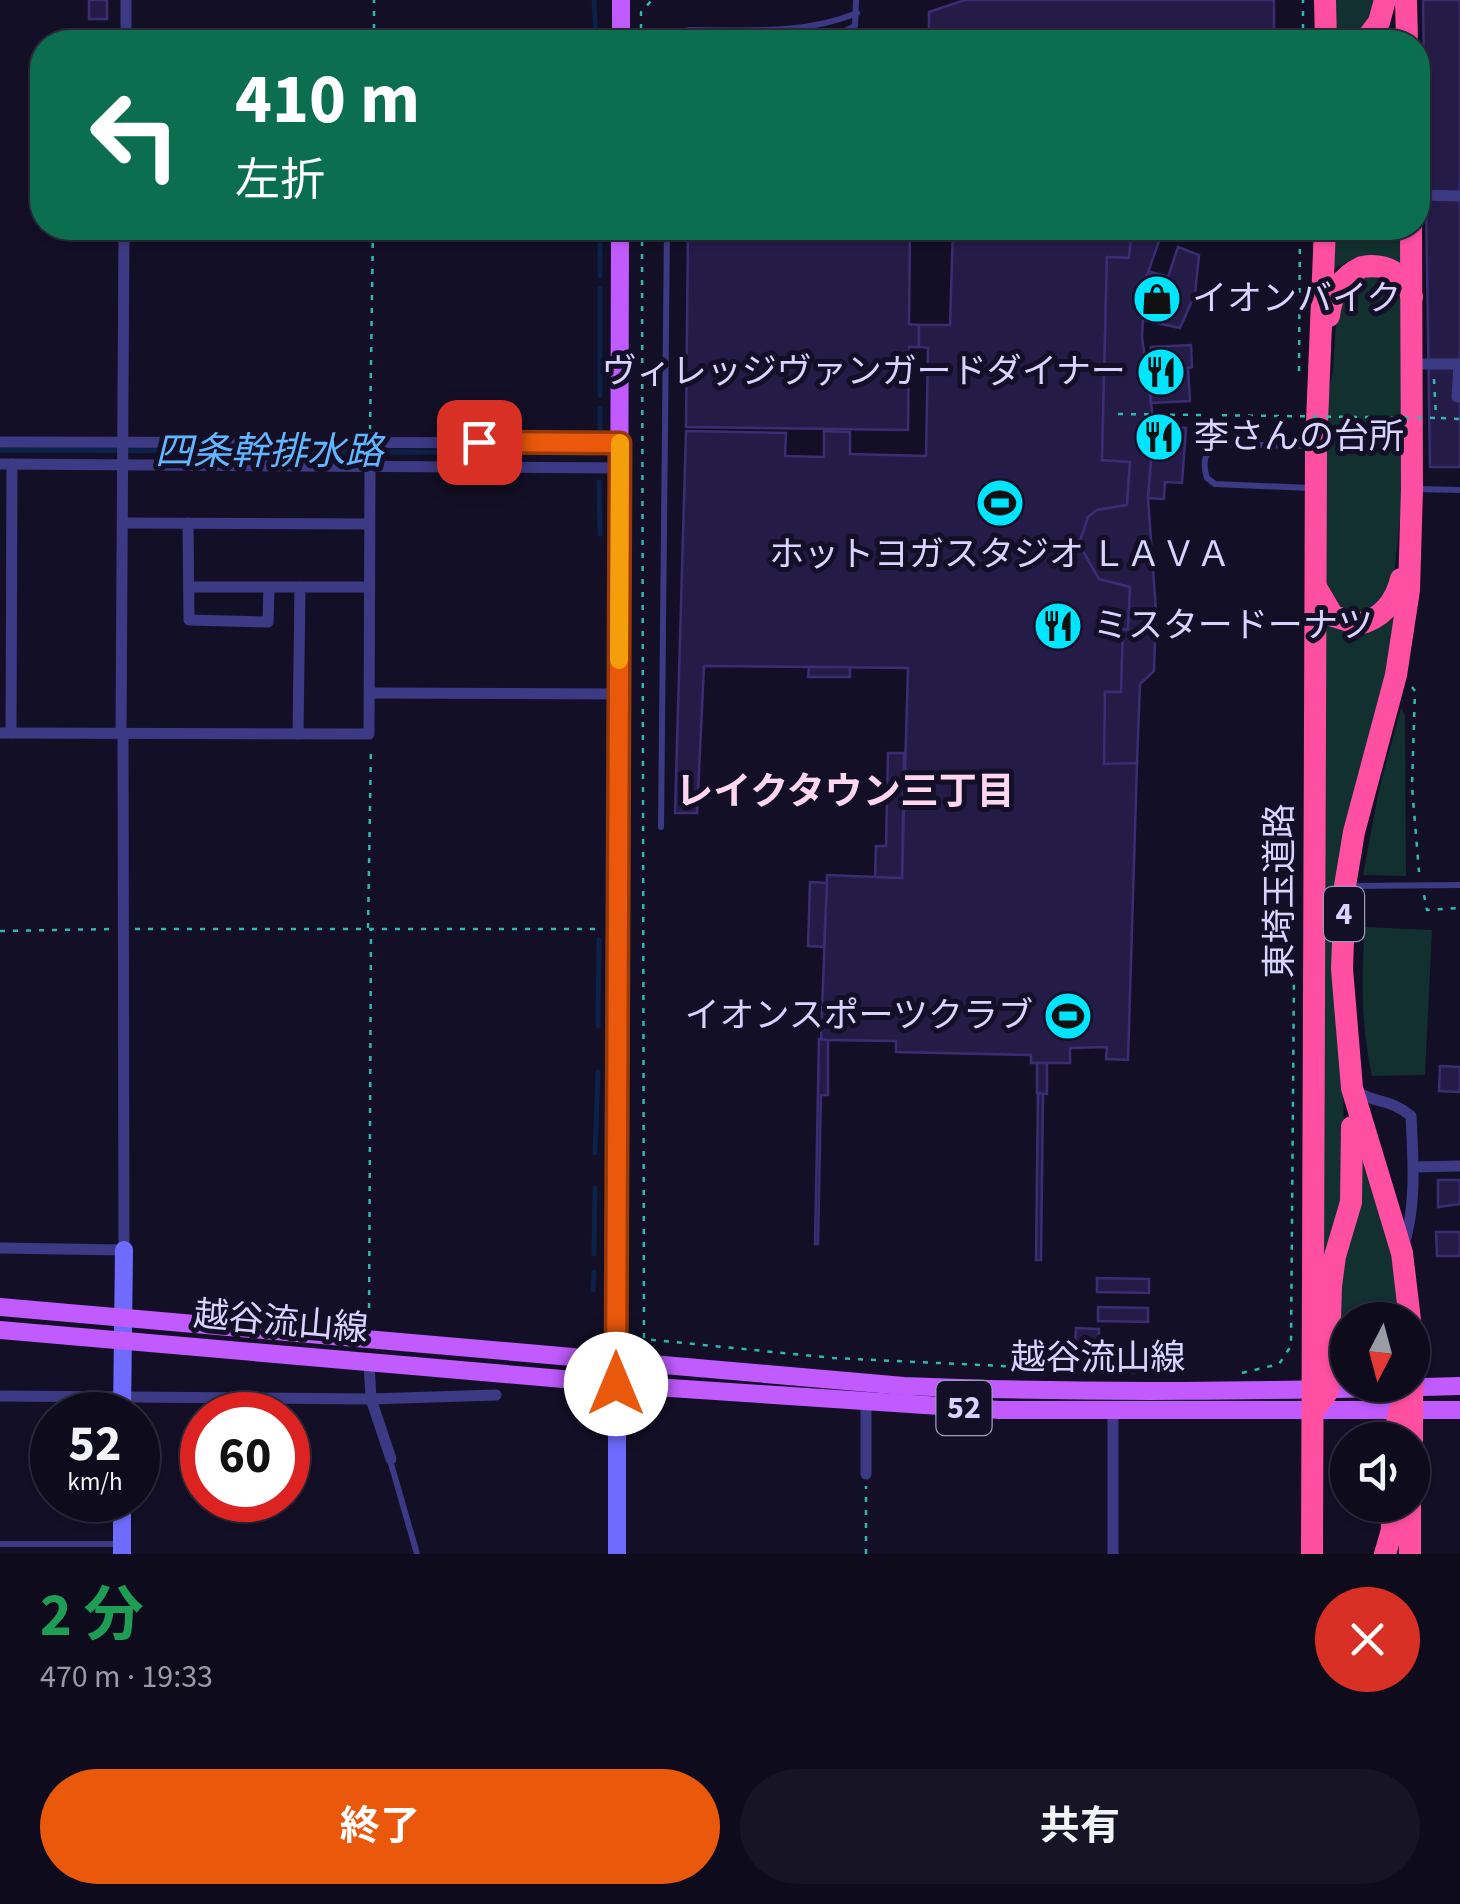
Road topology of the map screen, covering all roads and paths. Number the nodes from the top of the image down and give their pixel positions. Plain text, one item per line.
1 (126, 0) edge
2 (374, 0) edge
3 (621, 0) edge
4 (652, 0) edge
5 (856, 0) edge
6 (1303, 0) edge
7 (1325, 0) edge
8 (1385, 0) edge
9 (1406, 0) edge
10 (857, 13) junction
11 (126, 30) edge
12 (374, 30) edge
13 (620, 30) edge
14 (641, 30) edge
15 (690, 30) edge
16 (781, 30) edge
17 (781, 30) edge
18 (847, 30) edge
19 (1302, 30) edge
20 (1326, 30) edge
21 (1374, 30) edge
22 (1407, 30) edge
23 (1430, 195) edge
24 (1460, 196) edge
25 (124, 240) edge
26 (374, 240) edge
27 (620, 240) edge
28 (642, 240) edge
29 (667, 240) edge
30 (1301, 240) edge
31 (1323, 240) edge
32 (1410, 240) edge
33 (1412, 296) junction
34 (1427, 364) joint
35 (1308, 387) junction
36 (1460, 397) edge
37 (1298, 406) dead end
38 (1118, 414) dead end
39 (1438, 418) junction
40 (1460, 418) edge
41 (0, 442) edge
42 (370, 443) junction
43 (620, 443) junction
44 (1307, 446) junction
45 (124, 453) junction
46 (6, 464) edge
47 (370, 466) junction
48 (620, 468) junction
49 (1316, 488) junction
50 (1460, 490) edge
51 (1412, 498) junction
52 (123, 523) junction
53 (188, 524) junction
54 (369, 524) junction
55 (1315, 584) junction
56 (189, 587) junction
57 (269, 587) junction
58 (300, 587) junction
59 (369, 587) junction
60 (1396, 675) junction
61 (370, 693) junction
62 (619, 694) junction
63 (6, 733) edge
64 (122, 733) junction
65 (298, 734) junction
66 (369, 734) junction
67 (661, 827) dead end
68 (1422, 885) junction
69 (1346, 886) junction
70 (1460, 886) edge
71 (1460, 908) edge
72 (369, 928) junction
73 (124, 929) junction
74 (618, 929) junction
75 (0, 930) edge
76 (1294, 958) dead end
77 (1352, 1088) junction
78 (1460, 1166) edge
79 (1414, 1167) junction
80 (0, 1248) edge
81 (124, 1250) junction
82 (1402, 1254) junction
83 (1408, 1302) edge
84 (0, 1308) edge
85 (122, 1318) junction
86 (0, 1330) edge
87 (122, 1340) junction
88 (369, 1340) junction
89 (616, 1360) junction
90 (368, 1363) junction
91 (1162, 1373) dead end
92 (1234, 1375) dead end
93 (616, 1384) junction
94 (1460, 1386) edge
95 (122, 1392) edge
96 (1430, 1392) edge
97 (496, 1394) dead end
98 (0, 1396) edge
99 (30, 1398) edge
100 (371, 1398) junction
101 (1318, 1398) junction
102 (1330, 1398) edge
103 (1330, 1398) edge
104 (1430, 1402) edge
105 (866, 1403) junction
106 (160, 1405) edge
107 (1460, 1410) edge
108 (1112, 1412) junction
109 (391, 1459) joint
110 (866, 1474) joint
111 (122, 1522) edge
112 (1392, 1522) edge
113 (1410, 1522) edge
114 (0, 1544) edge
115 (122, 1549) edge
116 (417, 1554) edge
117 (616, 1554) edge
118 (866, 1554) edge
119 (1112, 1554) edge
120 (1312, 1554) edge
121 (1385, 1554) edge
122 (1410, 1554) edge

1 - 11 street
2 - 12 path
3 - 13 main road
4 - 14 path
5 - 10 lane
6 - 19 path
7 - 20 highway
8 - 21 highway
9 - 22 highway
10 - 16 lane
10 - 18 lane
15 - 17 lane
23 - 24 street
25 - 45 street
26 - 42 path
27 - 43 main road
28 - 91 path
29 - 67 lane
30 - 35 path
31 - 35 highway, 東埼玉道路 / 4
32 - 33 highway, 東埼玉道路 / 4
33 - 35 highway, 4
33 - 51 highway, 東埼玉道路 / 4
34 - 36 street
34 - 39 path
35 - 44 highway, 東埼玉道路 / 4
37 - 44 path
38 - 39 path, bridge
39 - 40 path
41 - 45 street
42 - 43 street
42 - 45 street
43 - 48 main road
44 - 49 highway, 東埼玉道路 / 4
44 - 49 lane
45 - 46 street
45 - 47 street
45 - 52 street
46 - 63 street
47 - 48 street
47 - 54 street
48 - 62 main road
49 - 55 highway, 東埼玉道路 / 4
50 - 51 lane
51 - 55 highway, 4
51 - 60 highway, 東埼玉道路 / 4
52 - 53 street
52 - 64 street
53 - 54 street
53 - 56 street
54 - 59 street
55 - 101 highway, 東埼玉道路 / 4
56 - 57 street
56 - 57 street
57 - 58 street
58 - 59 street
58 - 65 street
59 - 61 street
60 - 68 path
60 - 69 highway, 東埼玉道路 / 4
61 - 62 street
61 - 66 street
62 - 74 main road
63 - 64 street
64 - 65 street
64 - 73 street
65 - 66 street
66 - 72 path
68 - 69 lane
68 - 70 lane
68 - 71 path
69 - 77 highway, 東埼玉道路 / 4
72 - 73 path
72 - 74 path
72 - 88 path
73 - 75 path
73 - 81 street
74 - 89 main road
76 - 92 path
77 - 79 street
77 - 82 highway, 東埼玉道路 / 4
77 - 101 highway, 4
78 - 79 street
79 - 82 street
80 - 81 street
81 - 85 street
82 - 83 highway, 東埼玉道路 / 4
84 - 85 main road, 越谷流山線 / 52
85 - 87 street
85 - 88 main road, 越谷流山線 / 52
86 - 87 main road, 越谷流山線 / 52
87 - 90 main road, 越谷流山線 / 52
87 - 95 street
88 - 89 main road, 越谷流山線 / 52
89 - 93 main road
89 - 101 main road, 越谷流山線 / 52
90 - 93 main road, 越谷流山線 / 52
90 - 100 street
93 - 105 main road, 越谷流山線 / 52
93 - 117 street
94 - 96 main road, 越谷流山線 / 52
97 - 100 street
98 - 99 street
100 - 106 street
100 - 109 street
101 - 102 main road, 越谷流山線 / 52
101 - 103 main road, 越谷流山線 / 52
101 - 108 main road, 越谷流山線 / 52
101 - 120 highway, 東埼玉道路 / 4
104 - 107 main road, 越谷流山線 / 52
105 - 108 main road, 越谷流山線 / 52
105 - 110 street
108 - 119 street
109 - 116 lane
110 - 118 path
111 - 115 street
112 - 121 highway
113 - 122 highway
114 - 115 lane

